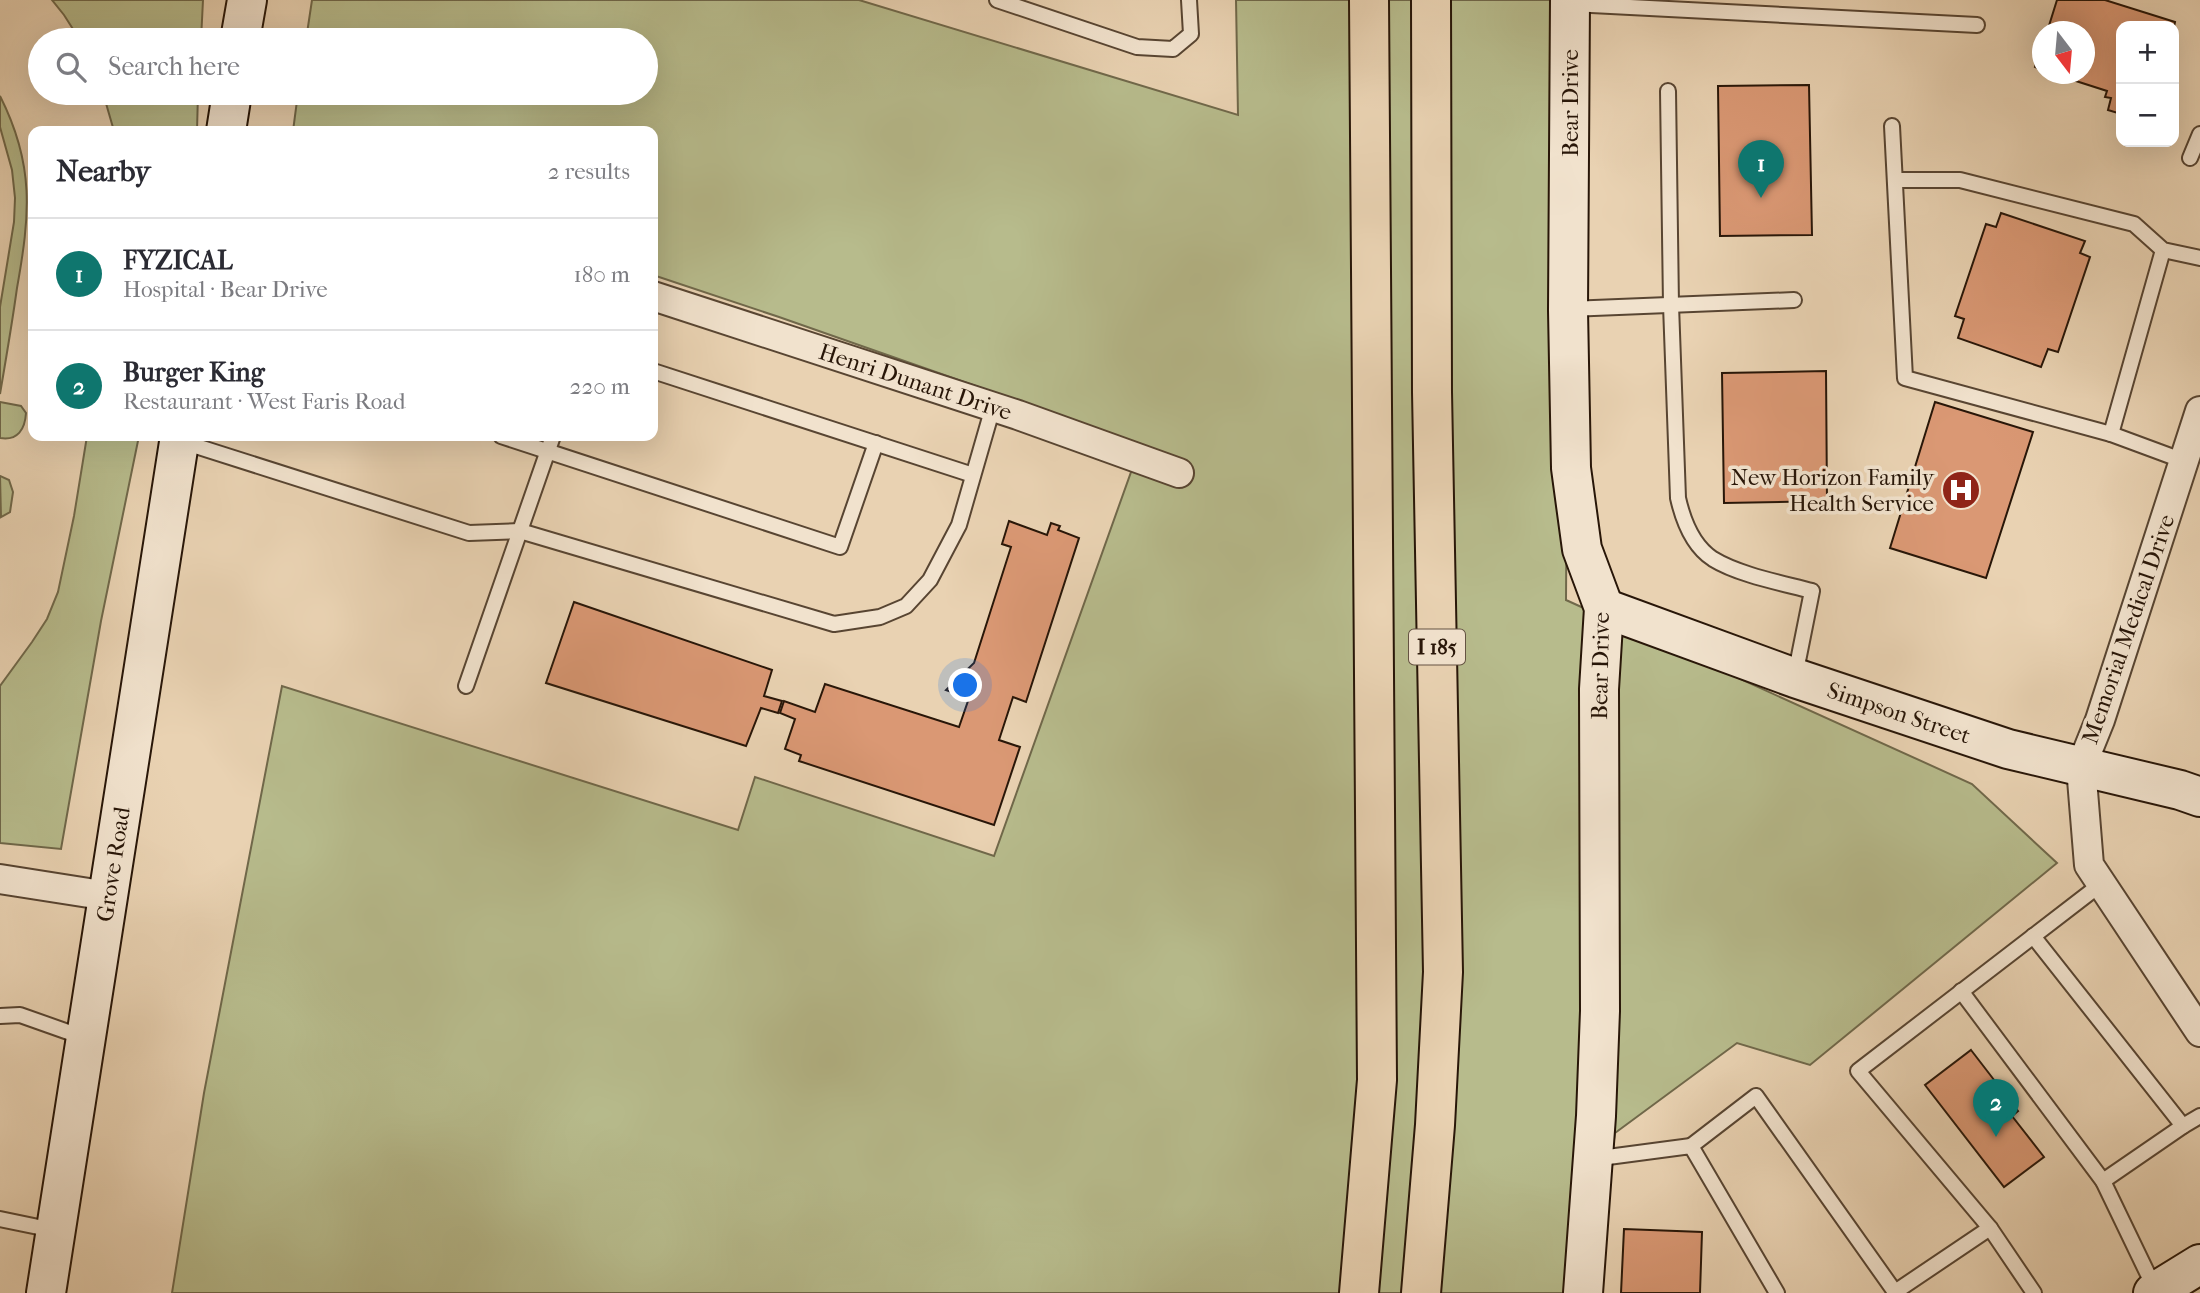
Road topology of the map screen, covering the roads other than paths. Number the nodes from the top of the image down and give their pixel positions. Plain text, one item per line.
1 (247, 0) edge
2 (997, 0) edge
3 (1189, 0) edge
4 (1369, 0) edge
5 (1431, 0) edge
6 (1570, 2) edge
7 (1977, 25) dead end
8 (242, 28) edge
9 (1668, 91) dead end
10 (230, 105) edge
11 (227, 126) edge
12 (1892, 126) dead end
13 (2200, 134) edge
14 (2190, 158) dead end
15 (1895, 180) junction
16 (2162, 250) junction
17 (2200, 258) edge
18 (658, 298) edge
19 (1794, 300) dead end
20 (1671, 305) junction
21 (1568, 310) junction
22 (658, 373) edge
23 (993, 407) junction
24 (2200, 411) edge
25 (2111, 434) junction
26 (179, 441) edge
27 (188, 441) edge
28 (516, 441) edge
29 (552, 441) edge
30 (876, 443) junction
31 (549, 452) junction
32 (2191, 452) edge
33 (1179, 473) dead end
34 (974, 475) junction
35 (520, 531) junction
36 (1604, 608) junction
37 (1795, 678) junction
38 (466, 686) dead end
39 (2081, 766) junction
40 (2200, 797) edge
41 (0, 879) edge
42 (2101, 884) junction
43 (108, 897) junction
44 (2033, 936) junction
45 (1961, 991) junction
46 (0, 1016) edge
47 (2200, 1032) edge
48 (86, 1039) junction
49 (2200, 1116) edge
50 (2183, 1126) junction
51 (1690, 1146) junction
52 (1593, 1159) junction
53 (2103, 1181) junction
54 (0, 1219) edge
55 (1990, 1228) junction
56 (55, 1230) junction
57 (2200, 1265) edge
58 (1894, 1292) edge
59 (2155, 1292) edge
60 (46, 1293) edge
61 (1359, 1293) edge
62 (1420, 1293) edge
63 (1583, 1293) edge
64 (1777, 1293) edge
65 (2034, 1293) edge

1 - 8 street
2 - 3 lane
4 - 61 highway
5 - 62 highway, I 185
6 - 7 lane
6 - 21 street, Bear Drive
9 - 20 lane
10 - 11 street
12 - 15 lane
13 - 14 lane
15 - 16 lane
15 - 25 lane
16 - 17 lane
16 - 25 lane
18 - 23 street, Henri Dunant Drive
19 - 20 lane
20 - 21 lane
20 - 37 lane
21 - 36 street, Bear Drive
22 - 30 lane
23 - 33 street, Henri Dunant Drive
23 - 34 lane
24 - 32 street, Memorial Medical Drive
25 - 32 lane
26 - 43 street, Grove Road
27 - 35 lane
28 - 31 lane
29 - 31 lane
30 - 31 lane
30 - 34 lane
31 - 35 lane
32 - 39 street, Memorial Medical Drive
34 - 35 lane
35 - 38 lane
36 - 37 street, Simpson Street
36 - 52 street, Bear Drive
37 - 39 street, Simpson Street
39 - 40 street, Simpson Street
39 - 42 street
41 - 43 street
42 - 44 lane
42 - 47 street
43 - 48 street, Grove Road
44 - 45 lane
44 - 50 lane
45 - 53 lane
45 - 55 lane
46 - 48 lane
48 - 56 street, Grove Road
49 - 50 lane
50 - 53 lane
51 - 52 lane
51 - 58 lane
51 - 64 lane
52 - 63 street, Bear Drive
53 - 59 lane
54 - 56 lane
55 - 58 lane
55 - 65 lane
56 - 60 street, Grove Road
57 - 59 street

